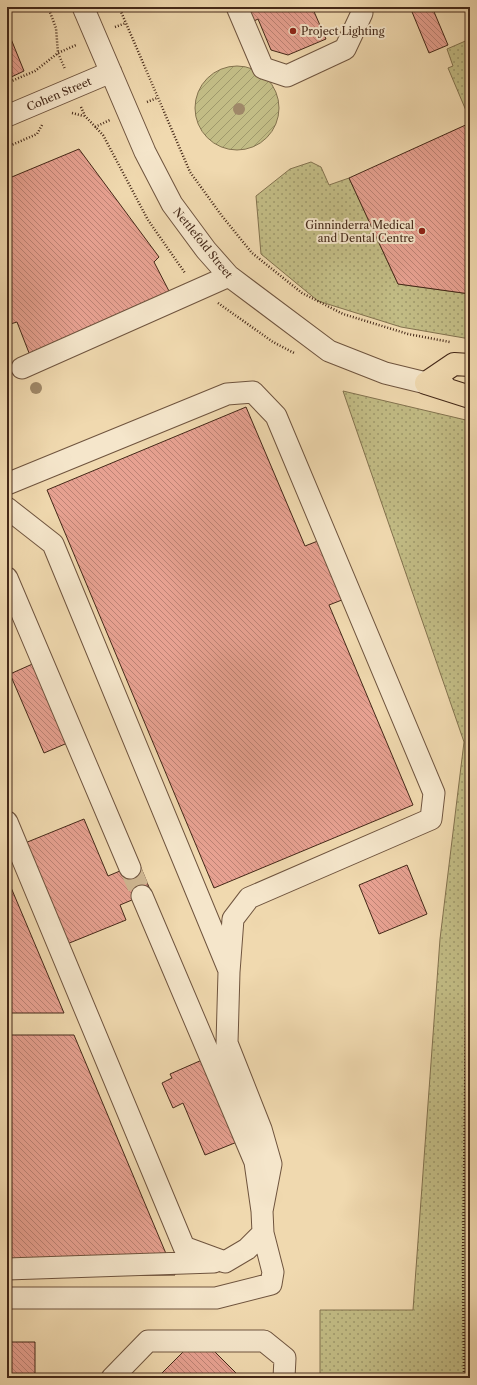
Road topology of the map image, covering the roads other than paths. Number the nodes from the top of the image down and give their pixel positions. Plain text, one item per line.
1 (83, 7) edge
2 (237, 7) edge
3 (360, 7) edge
4 (111, 72) junction
5 (7, 116) edge
6 (229, 276) junction
7 (470, 365) edge
8 (22, 368) dead end
9 (426, 383) junction
10 (470, 389) edge
11 (470, 397) edge
12 (7, 484) edge
13 (7, 508) edge
14 (7, 578) edge
15 (7, 822) edge
16 (130, 868) tunnel mouth
17 (142, 896) tunnel mouth
18 (229, 972) junction
19 (262, 1211) junction
20 (263, 1233) junction
21 (224, 1262) junction
22 (7, 1269) edge
23 (7, 1298) edge
24 (112, 1378) edge
25 (284, 1378) edge

1 - 4 street, Nettlefold Street
2 - 3 street
4 - 5 street, Cohen Street
4 - 6 street, Nettlefold Street
6 - 8 street
6 - 9 street, Nettlefold Street
7 - 9 main road
9 - 10 street, Nettlefold Street
9 - 11 main road
12 - 18 street
13 - 18 street
14 - 16 street
15 - 21 street
17 - 19 street
18 - 19 street
19 - 20 street
20 - 21 street
20 - 23 street
21 - 22 street
24 - 25 street

